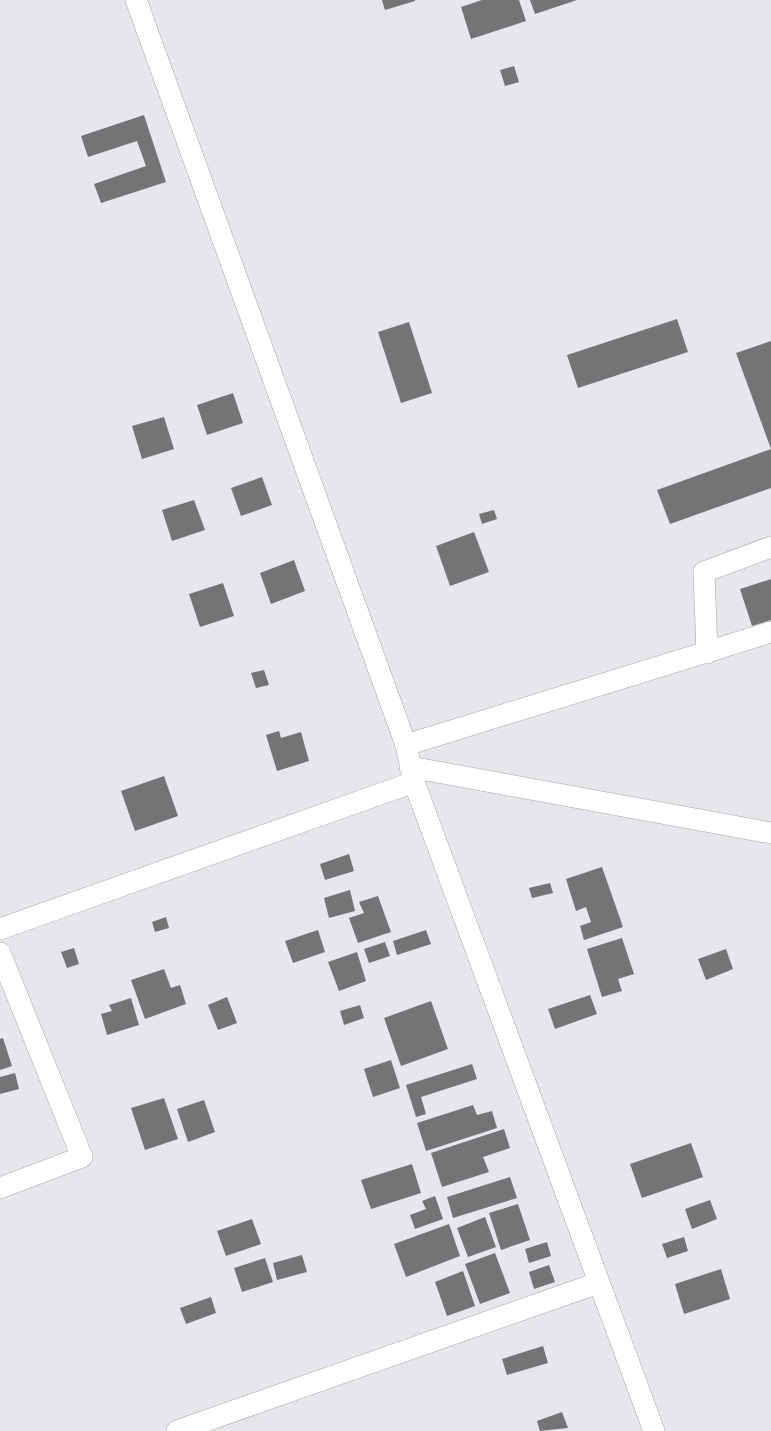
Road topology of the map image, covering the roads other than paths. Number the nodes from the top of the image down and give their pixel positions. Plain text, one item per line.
1 (136, 0) edge
2 (771, 547) edge
3 (771, 632) edge
4 (707, 653) junction
5 (405, 745) junction
6 (412, 774) junction
7 (771, 833) edge
8 (0, 929) edge
9 (0, 953) edge
10 (0, 1188) edge
11 (598, 1283) junction
12 (177, 1431) edge
13 (654, 1431) edge

1 - 5 street
2 - 4 street
3 - 4 street
4 - 5 street
5 - 6 street
6 - 7 street
6 - 8 street
6 - 11 street
9 - 10 street
11 - 12 street
11 - 13 street

